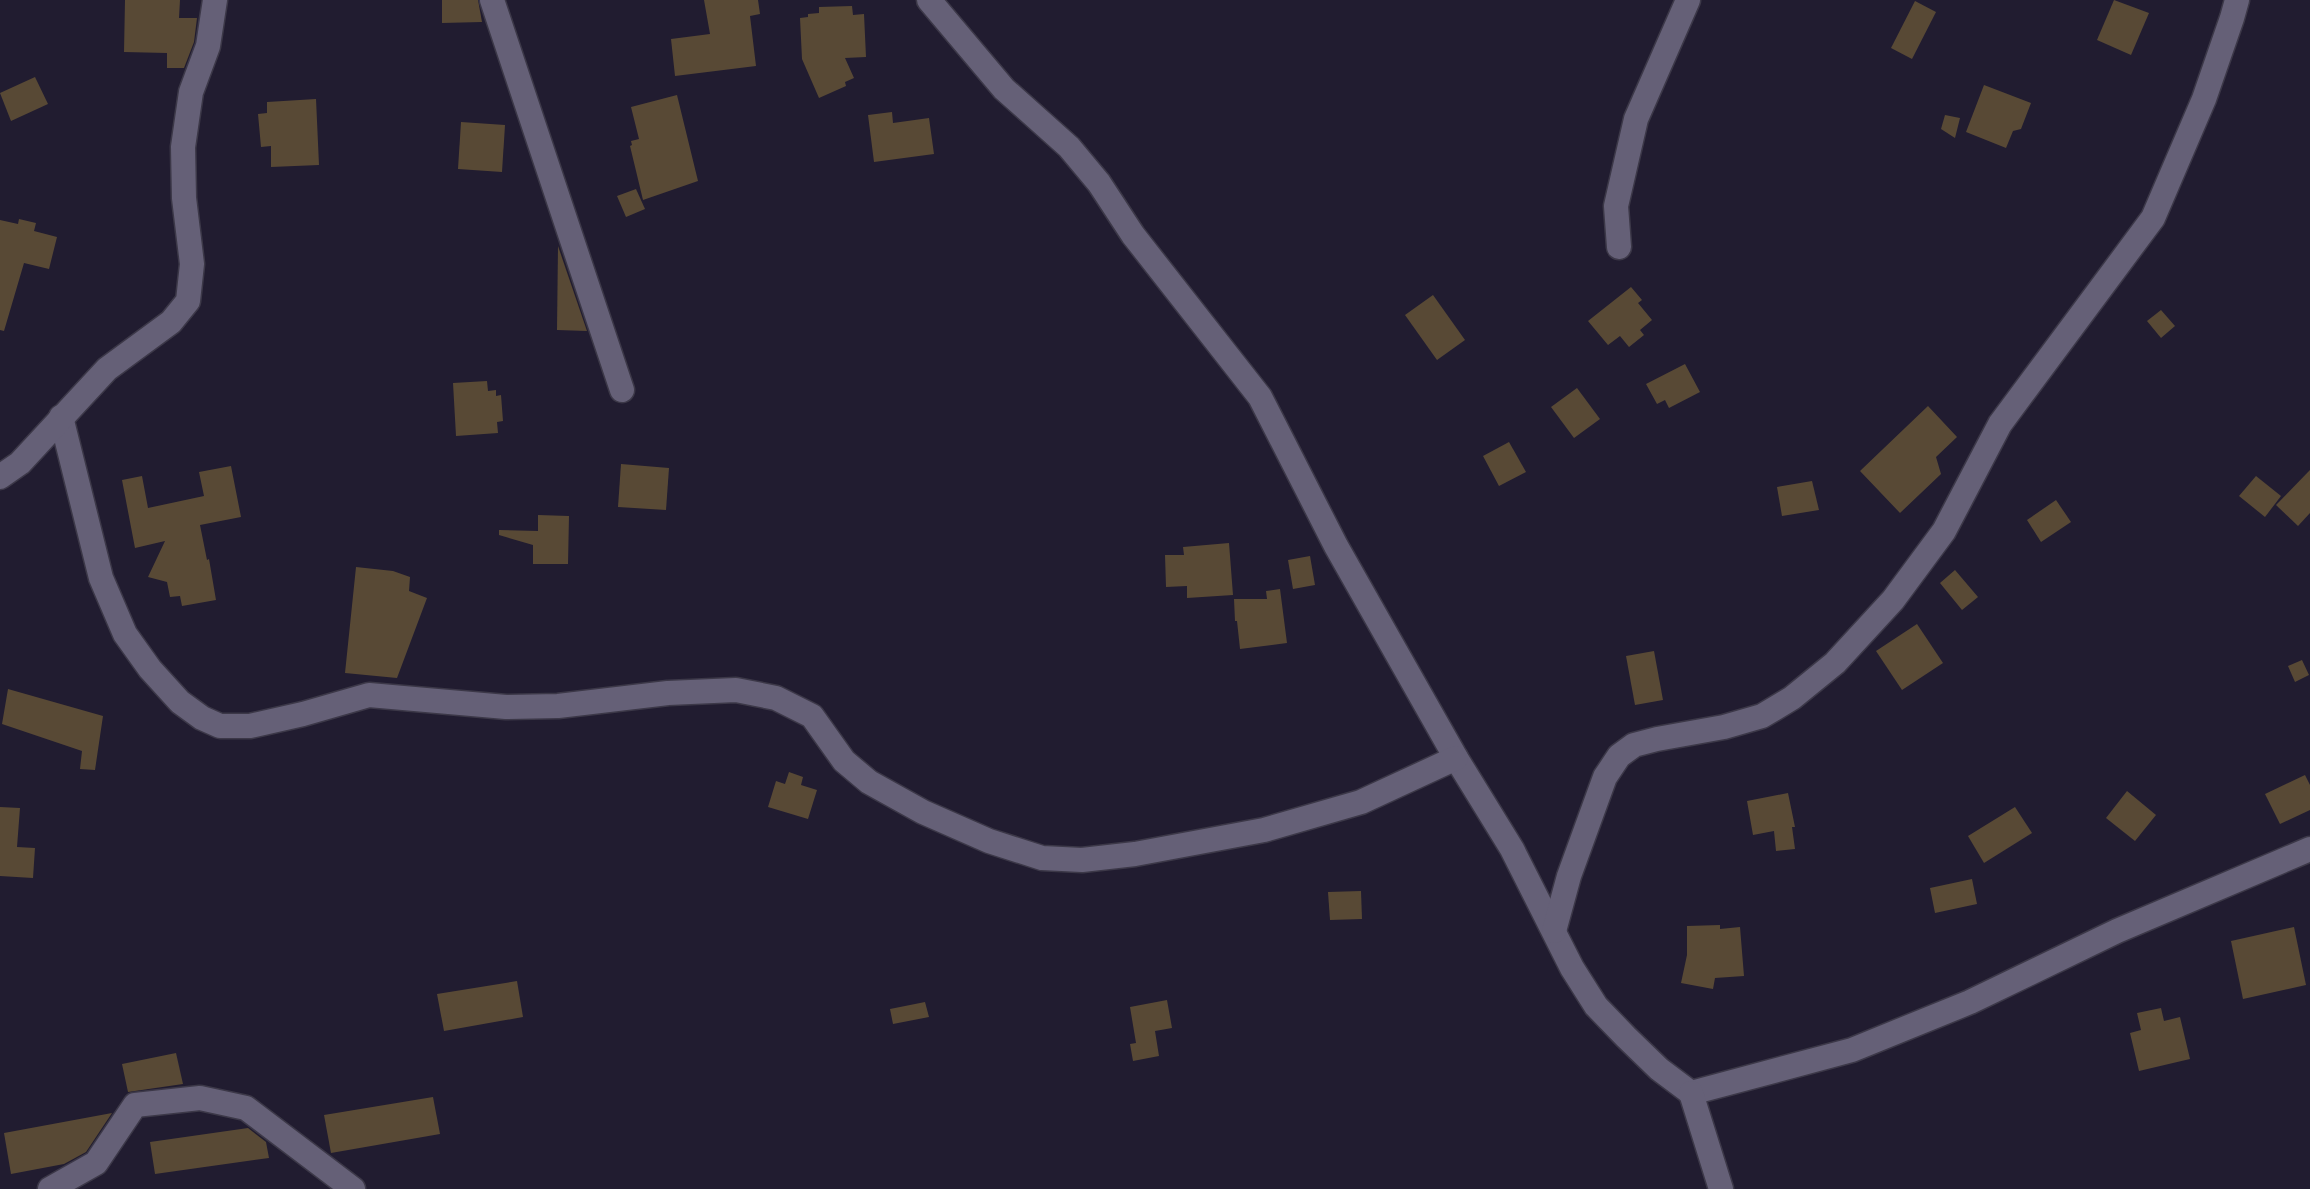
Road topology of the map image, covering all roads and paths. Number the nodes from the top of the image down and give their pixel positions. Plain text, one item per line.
1 (215, 0) edge
2 (492, 0) edge
3 (929, 0) edge
4 (1688, 0) edge
5 (2237, 0) edge
6 (1619, 247) dead end
7 (622, 390) dead end
8 (61, 417) junction
9 (0, 477) edge
10 (1456, 758) junction
11 (2310, 849) edge
12 (1554, 931) junction
13 (1691, 1093) junction
14 (50, 1189) edge
15 (353, 1189) edge
16 (1721, 1189) edge

1 - 8 street
2 - 7 street
3 - 10 street
4 - 6 street
5 - 12 street
8 - 9 street
8 - 10 street
10 - 12 street
11 - 13 street
12 - 13 street
13 - 16 street
14 - 15 street

